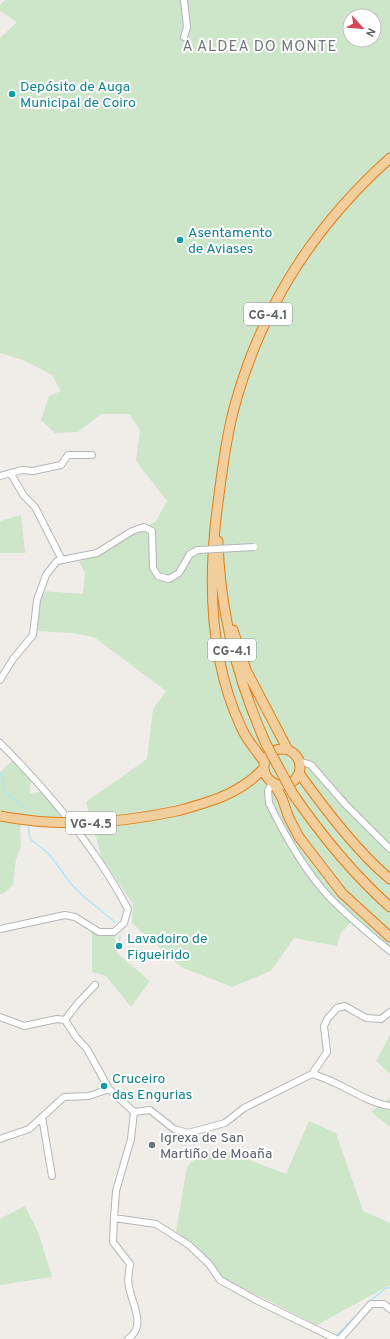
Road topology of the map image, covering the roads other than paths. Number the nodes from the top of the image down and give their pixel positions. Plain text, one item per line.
1 (184, 0) edge
2 (184, 37) dead end
3 (390, 158) edge
4 (92, 455) dead end
5 (11, 474) junction
6 (0, 476) edge
7 (218, 506) junction
8 (254, 547) dead end
9 (219, 551) junction
10 (62, 560) junction
11 (0, 680) edge
12 (0, 743) edge
13 (288, 750) junction
14 (299, 761) junction
15 (264, 766) junction
16 (299, 773) junction
17 (272, 782) junction
18 (248, 784) junction
19 (0, 816) edge
20 (390, 849) edge
21 (390, 879) edge
22 (390, 907) edge
23 (0, 928) edge
24 (390, 936) edge
25 (390, 951) edge
26 (95, 985) dead end
27 (390, 1012) edge
28 (0, 1018) edge
29 (65, 1020) junction
30 (312, 1074) junction
31 (109, 1089) junction
32 (390, 1100) edge
33 (387, 1106) edge
34 (134, 1112) junction
35 (42, 1117) junction
36 (0, 1139) edge
37 (52, 1176) dead end
38 (114, 1218) junction
39 (390, 1309) edge
40 (128, 1339) edge
41 (336, 1339) edge
42 (340, 1339) edge

1 - 2 street
3 - 7 highway, CG-4.1
4 - 5 street
5 - 6 street
5 - 10 street
7 - 9 highway, CG-4.1
7 - 15 highway
8 - 10 street, bridge
9 - 13 highway
9 - 22 highway, CG-4.1, bridge
10 - 11 street
12 - 23 street
13 - 14 highway
13 - 15 highway
14 - 16 highway
14 - 20 street
15 - 17 highway
15 - 18 highway
16 - 17 highway
16 - 21 highway
17 - 18 highway
17 - 24 highway
17 - 25 street
18 - 19 highway, VG-4.5, bridge
26 - 29 street
27 - 30 street
28 - 29 street
29 - 31 street
30 - 33 street
30 - 34 street
31 - 34 street
31 - 35 street
32 - 33 street
34 - 38 street
35 - 36 street
35 - 37 street
38 - 40 street
38 - 41 street
39 - 42 street

